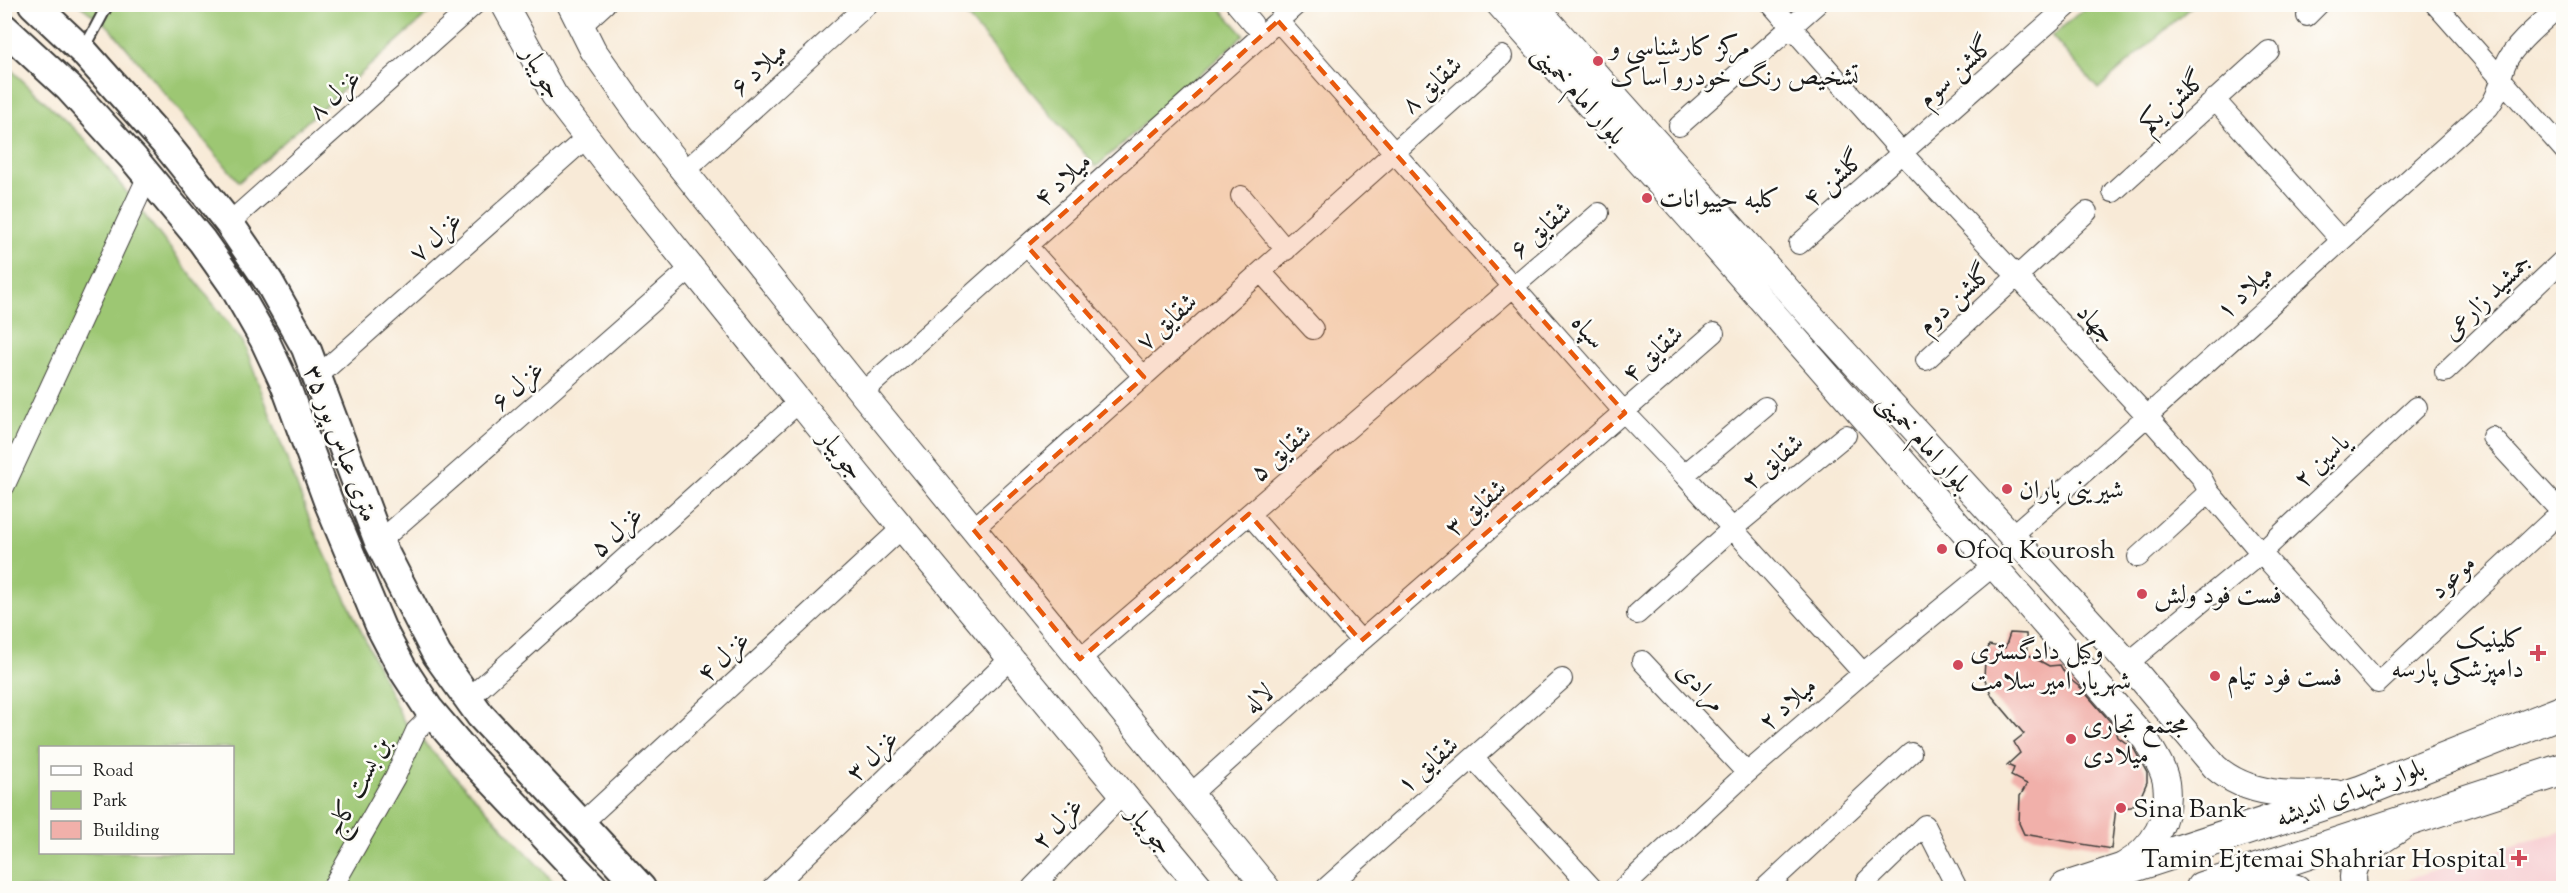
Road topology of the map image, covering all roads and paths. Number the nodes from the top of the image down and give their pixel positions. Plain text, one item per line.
1 (33, 4) edge
2 (108, 4) edge
3 (474, 4) edge
4 (504, 4) edge
5 (605, 4) edge
6 (868, 4) edge
7 (1236, 4) edge
8 (1297, 4) edge
9 (1498, 4) edge
10 (1533, 4) edge
11 (1771, 4) edge
12 (1817, 4) edge
13 (2070, 4) edge
14 (2436, 4) edge
15 (2562, 4) edge
16 (575, 15) edge
17 (1278, 21) junction
18 (1253, 24) dead end
19 (4, 28) edge
20 (1791, 28) junction
21 (83, 51) junction
22 (2269, 51) dead end
23 (1502, 56) dead end
24 (2503, 78) junction
25 (2214, 99) junction
26 (1679, 126) dead end
27 (587, 137) junction
28 (2564, 150) edge
29 (1396, 153) junction
30 (1903, 154) junction
31 (684, 172) junction
32 (148, 176) junction
33 (2113, 192) dead end
34 (1241, 196) dead end
35 (2088, 212) dead end
36 (1599, 213) dead end
37 (229, 223) junction
38 (2341, 240) junction
39 (1799, 244) dead end
40 (1027, 246) junction
41 (1286, 250) junction
42 (2564, 259) edge
43 (691, 268) junction
44 (1261, 272) junction
45 (2018, 277) junction
46 (1515, 286) junction
47 (1313, 329) dead end
48 (1714, 333) dead end
49 (1926, 360) dead end
50 (2445, 372) dead end
51 (318, 376) junction
52 (1144, 377) junction
53 (862, 393) junction
54 (799, 402) junction
55 (1765, 407) dead end
56 (2417, 407) dead end
57 (1625, 413) junction
58 (2148, 417) junction
59 (1846, 435) dead end
60 (2492, 437) dead end
61 (1684, 475) junction
62 (4, 487) edge
63 (2209, 492) junction
64 (2563, 512) edge
65 (1249, 514) junction
66 (902, 528) junction
67 (973, 529) junction
68 (1732, 529) junction
69 (2011, 536) junction
70 (379, 542) junction
71 (2261, 553) junction
72 (2139, 557) dead end
73 (1993, 566) junction
74 (1637, 614) dead end
75 (1361, 641) junction
76 (1010, 659) junction
77 (1080, 659) junction
78 (1642, 661) dead end
79 (2128, 663) junction
80 (1863, 673) junction
81 (1562, 680) dead end
82 (2378, 683) joint
83 (468, 699) junction
84 (2564, 711) edge
85 (2173, 715) junction
86 (436, 717) junction
87 (2146, 740) junction
88 (1911, 753) dead end
89 (1474, 759) junction
90 (2564, 769) edge
91 (1747, 773) junction
92 (2360, 792) junction
93 (1191, 794) junction
94 (1122, 795) junction
95 (2417, 817) junction
96 (581, 824) junction
97 (2112, 872) junction
98 (2207, 886) edge
99 (332, 888) edge
100 (594, 888) edge
101 (641, 888) edge
102 (772, 888) edge
103 (1032, 888) edge
104 (1201, 888) edge
105 (1267, 888) edge
106 (1326, 888) edge
107 (1592, 888) edge
108 (1623, 888) edge
109 (1765, 888) edge
110 (1869, 888) edge
111 (1957, 888) edge
112 (2066, 888) edge
113 (2297, 888) edge
114 (2355, 888) edge

1 - 21 main road, ۳۵ متری عباس پور
2 - 21 lane
3 - 37 street, غزل ۸
4 - 27 street, جویبار
5 - 16 street
6 - 31 street, میلاد ۶
7 - 18 street
8 - 17 street, میلاد ۴
9 - 73 street, بلوار امام خمینی
10 - 69 street, بلوار امام خمینی
11 - 20 street, جهاد
12 - 20 street
13 - 30 street, گلشن سوم
14 - 24 street
15 - 24 street, میلاد ۱
16 - 31 street, جویبار
17 - 29 street, سپاه
17 - 40 street, میلاد ۴
19 - 32 main road, ۳۵ متری عباس پور
20 - 26 street
20 - 30 street, جهاد
21 - 37 main road, ۳۵ متری عباس پور
22 - 25 street, گلشن یکم
23 - 29 street, شقایق ۸
24 - 28 street
24 - 38 street, میلاد ۱
25 - 33 street, گلشن یکم
25 - 38 street
27 - 43 street, جویبار
27 - 51 street, غزل ۷
29 - 41 street, شقایق ۷
29 - 46 street, سپاه
30 - 39 street, گلشن ۴
30 - 45 street, جهاد
31 - 53 street, جویبار
32 - 62 street
32 - 86 main road, ۳۵ متری عباس پور
34 - 41 street
35 - 45 street
36 - 46 street, شقایق ۶
37 - 51 main road, ۳۵ متری عباس پور
38 - 58 street, میلاد ۱
40 - 52 street
40 - 53 street, میلاد ۴
41 - 44 street, شقایق ۷
42 - 50 street, جمشید زارعی
43 - 54 street, جویبار
43 - 70 street, غزل ۶
44 - 47 street
44 - 52 street, شقایق ۷
45 - 49 street, گلشن دوم
45 - 58 street, جهاد
46 - 57 street, سپاه
46 - 65 street, شقایق ۵
48 - 57 street, شقایق ۴
51 - 70 main road, ۳۵ متری عباس پور
52 - 67 street, شقایق ۷
53 - 67 street, جویبار
54 - 66 street, جویبار
54 - 83 street, غزل ۵
55 - 61 street
56 - 71 street, یاسین ۲
57 - 61 street, سپاه
57 - 75 street, شقایق ۳
58 - 63 street, جهاد
58 - 69 street, میلاد ۱
59 - 68 street, شقایق ۲
60 - 64 street
61 - 68 street, سپاه
63 - 71 street, جهاد
63 - 72 street
64 - 82 street, موعود
65 - 75 street
65 - 77 street, شقایق ۵
66 - 76 street, جویبار
66 - 96 street, غزل ۴
67 - 77 street, جویبار
68 - 74 street
68 - 80 street, سپاه
69 - 79 street, بلوار امام خمینی
70 - 83 main road, ۳۵ متری عباس پور
71 - 79 street, یاسین ۲
71 - 82 street, جهاد
73 - 80 street, میلاد ۲
73 - 87 street, بلوار امام خمینی
75 - 93 street, لاله
76 - 94 street, جویبار
76 - 102 street, غزل ۳
77 - 93 street, جویبار
78 - 91 street, مرادی
79 - 85 street, بلوار امام خمینی
80 - 91 street, میلاد ۲
81 - 89 street, شقایق ۱
83 - 96 main road, ۳۵ متری عباس پور
84 - 92 main road, بلوار شهدای اندیشه
85 - 87 street
85 - 92 street, بلوار امام خمینی
86 - 99 street, بن بست کاج
86 - 100 main road, ۳۵ متری عباس پور
87 - 97 street, بلوار امام خمینی
88 - 109 street
89 - 106 street, شقایق ۱
89 - 107 street
90 - 95 main road, بلوار شهدای اندیشه
91 - 108 street, میلاد ۲
92 - 97 main road, بلوار شهدای اندیشه
93 - 105 street, جویبار
94 - 103 street, غزل ۲
94 - 104 street, جویبار
95 - 98 main road, بلوار شهدای اندیشه
95 - 114 street
96 - 101 main road, ۳۵ متری عباس پور
97 - 112 main road, بلوار شهدای اندیشه
98 - 113 street
110 - 111 street

